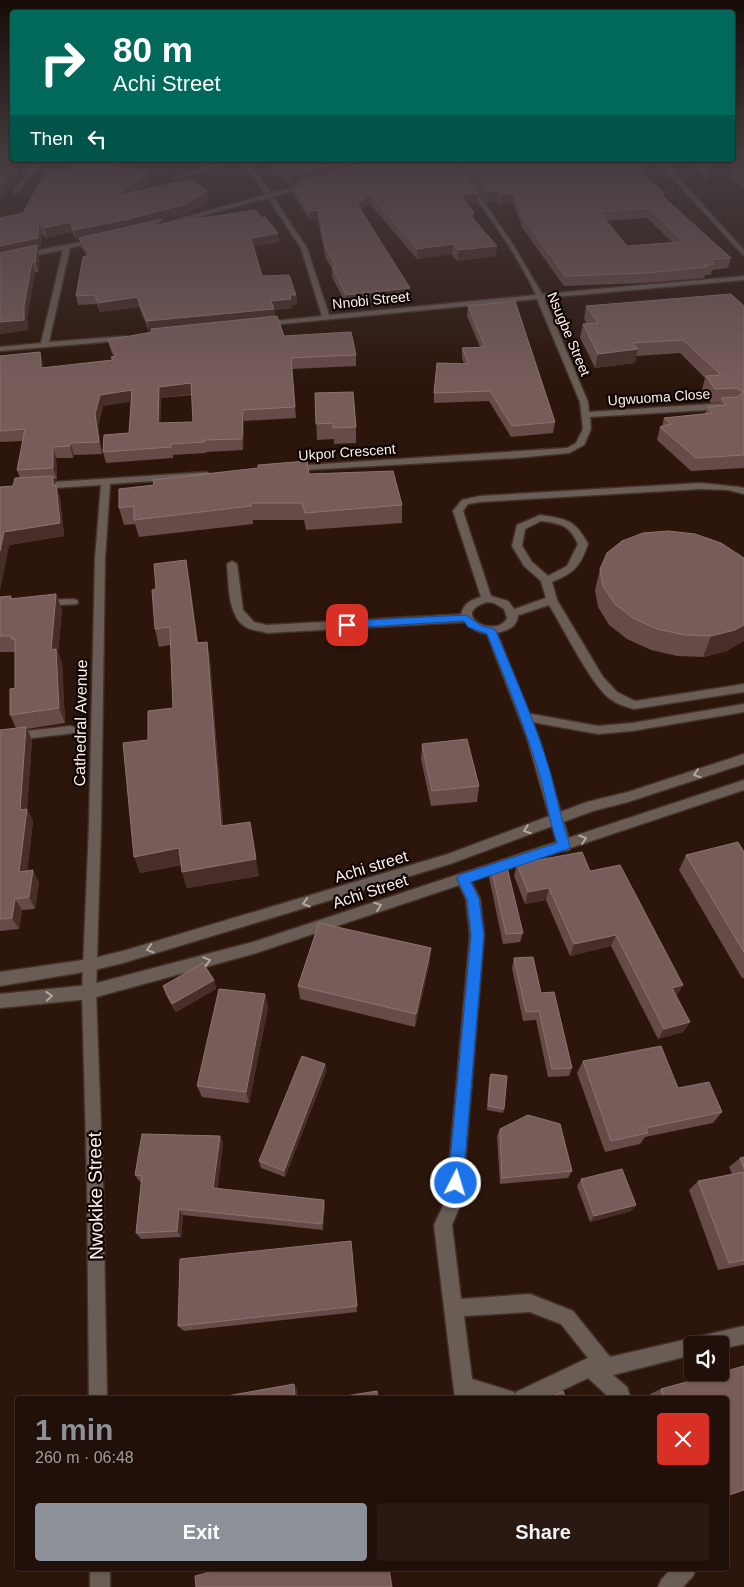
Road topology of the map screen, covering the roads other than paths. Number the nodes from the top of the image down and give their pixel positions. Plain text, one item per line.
1 (295, 234) edge
2 (503, 234) edge
3 (726, 234) edge
4 (104, 239) edge
5 (66, 247) junction
6 (744, 254) edge
7 (0, 260) edge
8 (744, 278) edge
9 (539, 297) junction
10 (326, 318) junction
11 (257, 324) edge
12 (132, 338) edge
13 (44, 346) junction
14 (0, 349) edge
15 (733, 406) edge
16 (587, 415) junction
17 (576, 448) joint
18 (277, 470) edge
19 (219, 474) edge
20 (106, 482) junction
21 (29, 486) edge
22 (744, 491) edge
23 (232, 564) dead end
24 (546, 580) junction
25 (487, 599) junction
26 (552, 600) junction
27 (74, 602) dead end
28 (37, 604) edge
29 (513, 614) junction
30 (466, 618) junction
31 (491, 631) junction
32 (744, 688) edge
33 (744, 708) edge
34 (526, 717) junction
35 (70, 730) dead end
36 (0, 738) edge
37 (744, 759) edge
38 (744, 785) edge
39 (555, 820) junction
40 (564, 846) junction
41 (463, 879) junction
42 (90, 965) junction
43 (0, 979) edge
44 (88, 992) junction
45 (0, 1001) edge
46 (454, 1308) junction
47 (744, 1336) edge
48 (729, 1339) edge
49 (684, 1347) edge
50 (598, 1367) junction
51 (464, 1393) edge
52 (98, 1396) edge
53 (486, 1396) edge
54 (530, 1396) edge
55 (621, 1396) edge
56 (100, 1571) edge
57 (684, 1571) edge
58 (100, 1587) edge
59 (668, 1587) edge

1 - 10 street
2 - 9 street, Nsugbe Street
3 - 6 street
4 - 5 street
5 - 7 street
5 - 13 street
8 - 9 street, Nnobi Street
9 - 10 street, Nnobi Street
9 - 16 street, Nsugbe Street
10 - 11 street, Nnobi Street
12 - 13 street
13 - 14 street
15 - 16 street, Ugwuoma Close
16 - 17 street, Nsugbe Street
17 - 18 street, Ukpor Crescent
19 - 20 street
20 - 21 street
20 - 42 street, Cathedral Avenue
22 - 25 street
23 - 30 street
24 - 24 street
24 - 26 street
25 - 29 street
25 - 30 street
26 - 29 street
26 - 32 street
27 - 28 street
29 - 31 street
30 - 31 street
31 - 34 street
33 - 34 street
34 - 39 street
35 - 36 street
37 -> 39 street, Achi street
40 -> 38 street, Achi Street
39 - 40 street
39 -> 42 street, Achi street
40 - 41 street, Achi Street
44 -> 41 street, Achi Street
41 - 46 street
42 - 43 street, Achi street
42 - 44 street, Cathedral Avenue
45 -> 44 street, Achi Street
44 - 52 street, Nwokike Street
46 - 50 street
46 - 51 street
47 - 48 street
49 - 50 street
50 - 54 street
50 - 55 street
51 - 53 street
56 - 58 street
57 - 59 street

